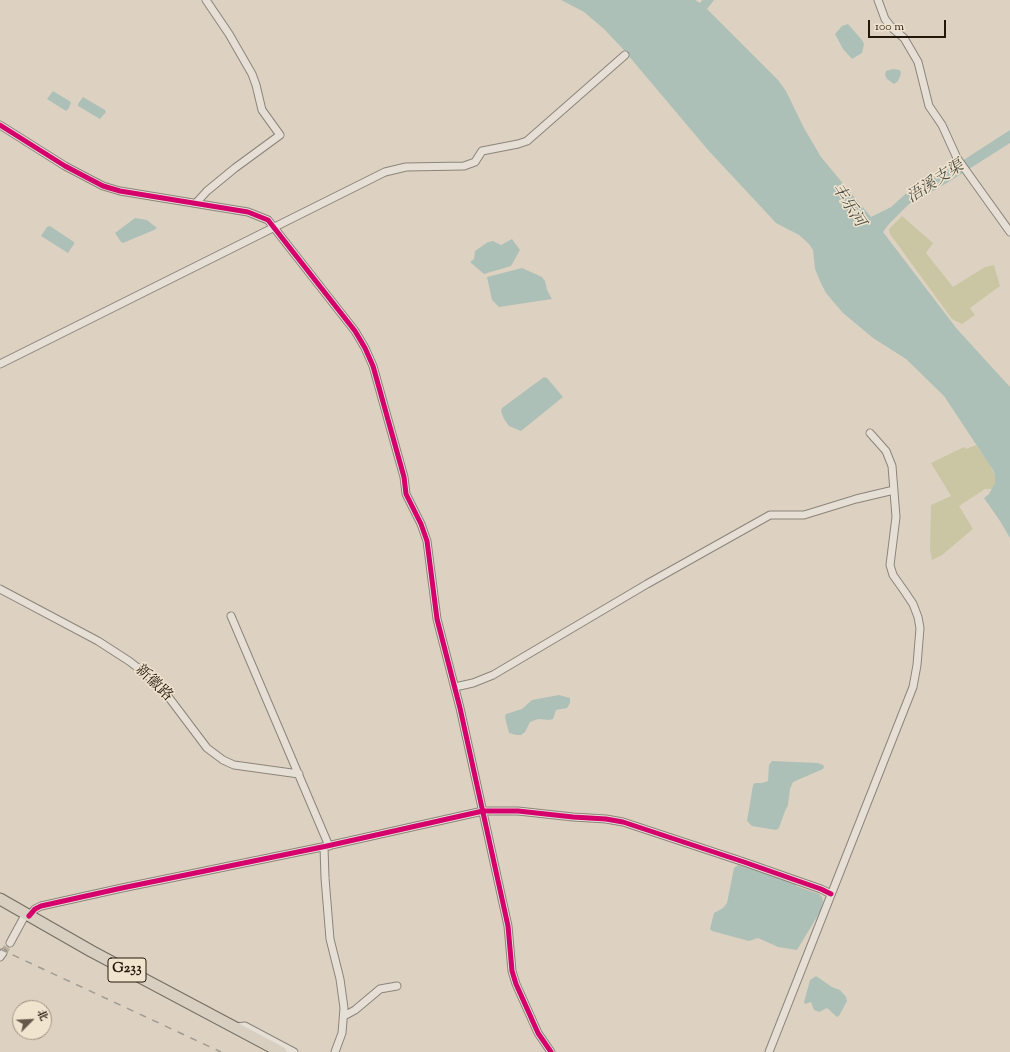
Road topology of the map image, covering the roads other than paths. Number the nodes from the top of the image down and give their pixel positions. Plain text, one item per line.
1 (206, 0) edge
2 (878, 0) edge
3 (625, 55) dead end
4 (0, 126) edge
5 (196, 203) junction
6 (274, 227) junction
7 (1010, 232) edge
8 (0, 364) edge
9 (870, 433) dead end
10 (894, 490) junction
11 (0, 589) edge
12 (231, 616) dead end
13 (455, 687) junction
14 (299, 774) junction
15 (483, 811) junction
16 (326, 846) junction
17 (831, 894) junction
18 (0, 899) edge
19 (0, 906) edge
20 (26, 917) junction
21 (10, 943) tunnel mouth
22 (397, 986) dead end
23 (344, 1016) junction
24 (233, 1027) junction
25 (254, 1042) junction
26 (266, 1052) edge
27 (281, 1052) edge
28 (294, 1052) edge
29 (335, 1052) edge
30 (551, 1052) edge
31 (769, 1052) edge

1 - 5 street
2 - 7 street
3 - 6 street
4 - 5 street
5 - 6 street
6 - 8 street
6 - 13 street
9 - 10 street
10 - 13 street
10 - 17 street
11 - 14 street, 新徽路
12 - 14 street
13 - 15 street
14 - 16 street
15 - 16 street
15 - 17 street
15 - 30 street
16 - 20 street
16 - 23 street
17 - 31 street
18 - 20 highway, G233
19 - 20 highway, G233
20 - 21 street
20 - 24 highway, G233
20 - 25 highway, G233
22 - 23 street
23 - 29 street
24 - 25 highway, G233
24 - 28 street
25 - 26 highway, G233
25 - 27 highway, G233

